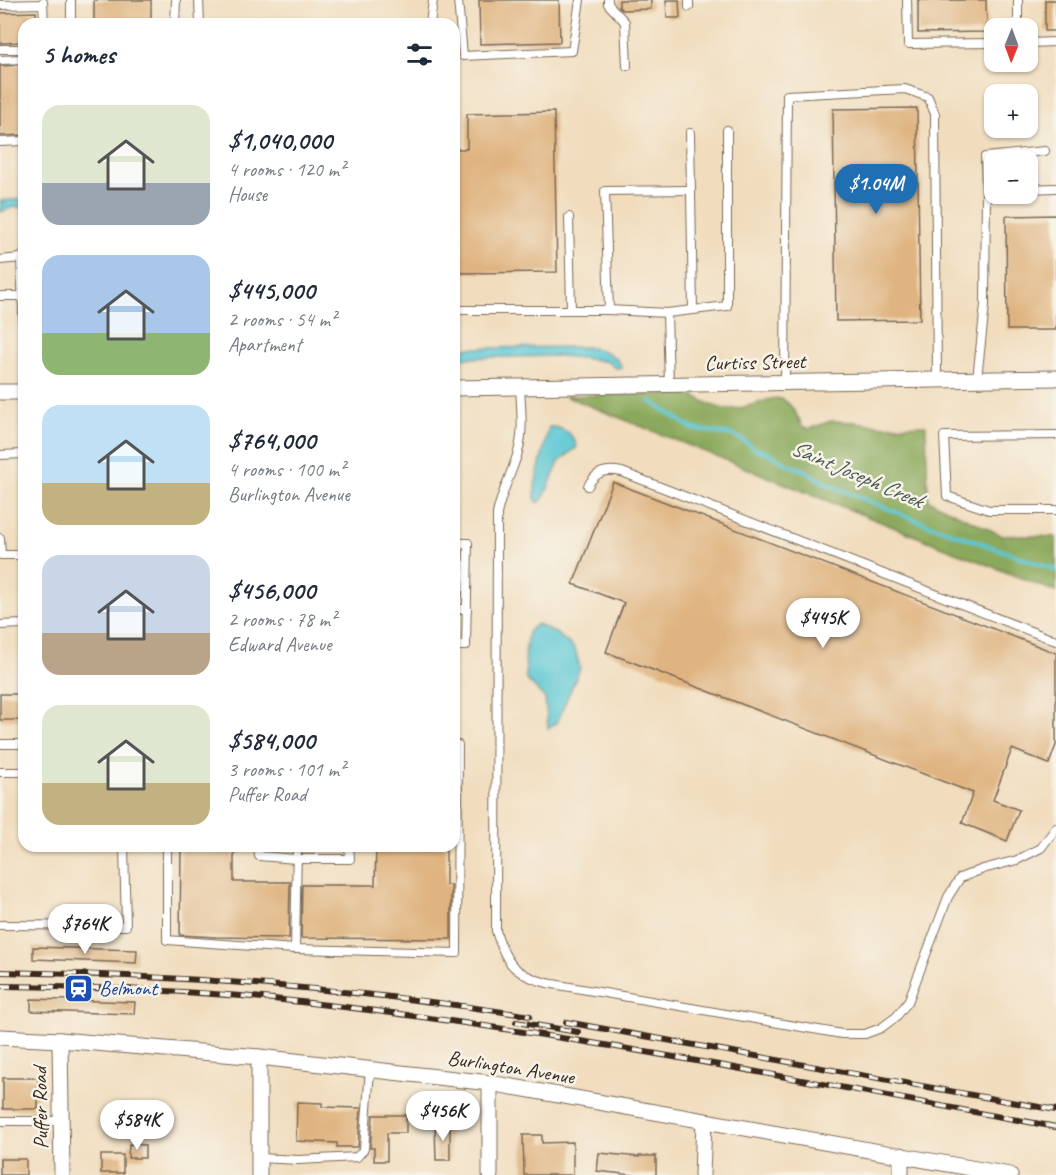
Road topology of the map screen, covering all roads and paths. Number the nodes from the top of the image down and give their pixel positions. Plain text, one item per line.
1 (71, 0) edge
2 (176, 0) edge
3 (199, 0) edge
4 (433, 0) edge
5 (458, 0) edge
6 (580, 0) edge
7 (608, 0) edge
8 (907, 0) edge
9 (1018, 0) edge
10 (43, 2) edge
11 (0, 5) edge
12 (44, 18) edge
13 (71, 18) edge
14 (175, 18) edge
15 (200, 18) edge
16 (431, 18) edge
17 (460, 18) edge
18 (1018, 18) edge
19 (460, 22) edge
20 (1056, 42) edge
21 (984, 43) edge
22 (1038, 43) edge
23 (0, 49) edge
24 (18, 49) edge
25 (18, 59) edge
26 (0, 60) edge
27 (627, 66) dead end
28 (727, 130) dead end
29 (690, 134) dead end
30 (18, 141) edge
31 (0, 142) edge
32 (1045, 151) dead end
33 (1038, 152) edge
34 (1054, 188) dead end
35 (1038, 189) edge
36 (691, 190) junction
37 (989, 204) edge
38 (569, 217) dead end
39 (18, 257) edge
40 (0, 260) edge
41 (0, 296) edge
42 (18, 296) edge
43 (460, 310) edge
44 (571, 310) junction
45 (609, 310) junction
46 (693, 310) junction
47 (667, 313) junction
48 (1056, 378) edge
49 (977, 379) junction
50 (937, 380) junction
51 (785, 382) junction
52 (669, 384) junction
53 (520, 387) junction
54 (460, 388) edge
55 (0, 392) edge
56 (18, 392) edge
57 (1056, 435) edge
58 (18, 454) edge
59 (0, 455) edge
60 (588, 486) dead end
61 (1056, 510) edge
62 (0, 538) edge
63 (460, 543) edge
64 (18, 555) edge
65 (460, 574) edge
66 (467, 574) junction
67 (460, 609) edge
68 (467, 609) junction
69 (0, 624) edge
70 (18, 624) edge
71 (1056, 641) edge
72 (460, 646) edge
73 (0, 744) edge
74 (18, 744) edge
75 (0, 772) edge
76 (18, 772) edge
77 (1056, 828) edge
78 (124, 852) edge
79 (167, 852) edge
80 (259, 852) edge
81 (297, 852) edge
82 (350, 852) edge
83 (457, 852) edge
84 (296, 860) junction
85 (0, 925) edge
86 (295, 949) junction
87 (0, 1037) edge
88 (60, 1040) junction
89 (259, 1057) junction
90 (370, 1069) junction
91 (490, 1083) junction
92 (0, 1121) edge
93 (61, 1121) junction
94 (704, 1122) junction
95 (901, 1155) junction
96 (259, 1158) junction
97 (62, 1175) edge
98 (259, 1175) edge
99 (490, 1175) edge
100 (702, 1175) edge
101 (901, 1175) edge
102 (1010, 1175) edge

1 - 13 lane
2 - 14 lane
3 - 15 lane
4 - 16 lane
5 - 17 lane
6 - 19 lane
7 - 27 lane
8 - 21 lane
9 - 18 lane
10 - 11 lane
10 - 12 lane
20 - 22 lane
23 - 24 lane
25 - 26 lane
28 - 46 lane
29 - 36 lane
30 - 31 lane
32 - 33 lane
34 - 35 lane
36 - 45 lane
36 - 46 lane
37 - 49 lane
38 - 44 lane
39 - 40 lane
41 - 42 lane
43 - 44 lane
44 - 45 lane
45 - 47 lane
46 - 47 lane
47 - 52 lane
48 - 49 street, Curtiss Street
49 - 50 street, Curtiss Street
50 - 51 street, Curtiss Street
50 - 51 lane
51 - 52 street, Curtiss Street
52 - 53 street, Curtiss Street
53 - 54 street, Curtiss Street
53 - 77 lane
55 - 56 street
57 - 61 lane
58 - 59 lane
60 - 71 lane
62 - 64 lane
63 - 66 lane
65 - 66 lane
66 - 68 lane
67 - 68 lane
68 - 72 lane
69 - 70 lane
73 - 74 lane
75 - 76 lane
78 - 85 lane
79 - 86 lane
80 - 84 lane
81 - 84 lane
82 - 84 lane
83 - 86 lane
84 - 86 lane
87 - 88 street, Burlington Avenue
88 - 89 street, Burlington Avenue
88 - 93 street, Puffer Road
89 - 90 street, Burlington Avenue
89 - 96 street
90 - 91 street, Burlington Avenue
90 - 96 lane
91 - 94 street, Burlington Avenue
91 - 99 street
92 - 93 lane
93 - 97 street, Puffer Road
94 - 95 street, Burlington Avenue
94 - 100 street
95 - 101 street
95 - 102 street, Burlington Avenue
96 - 98 street

